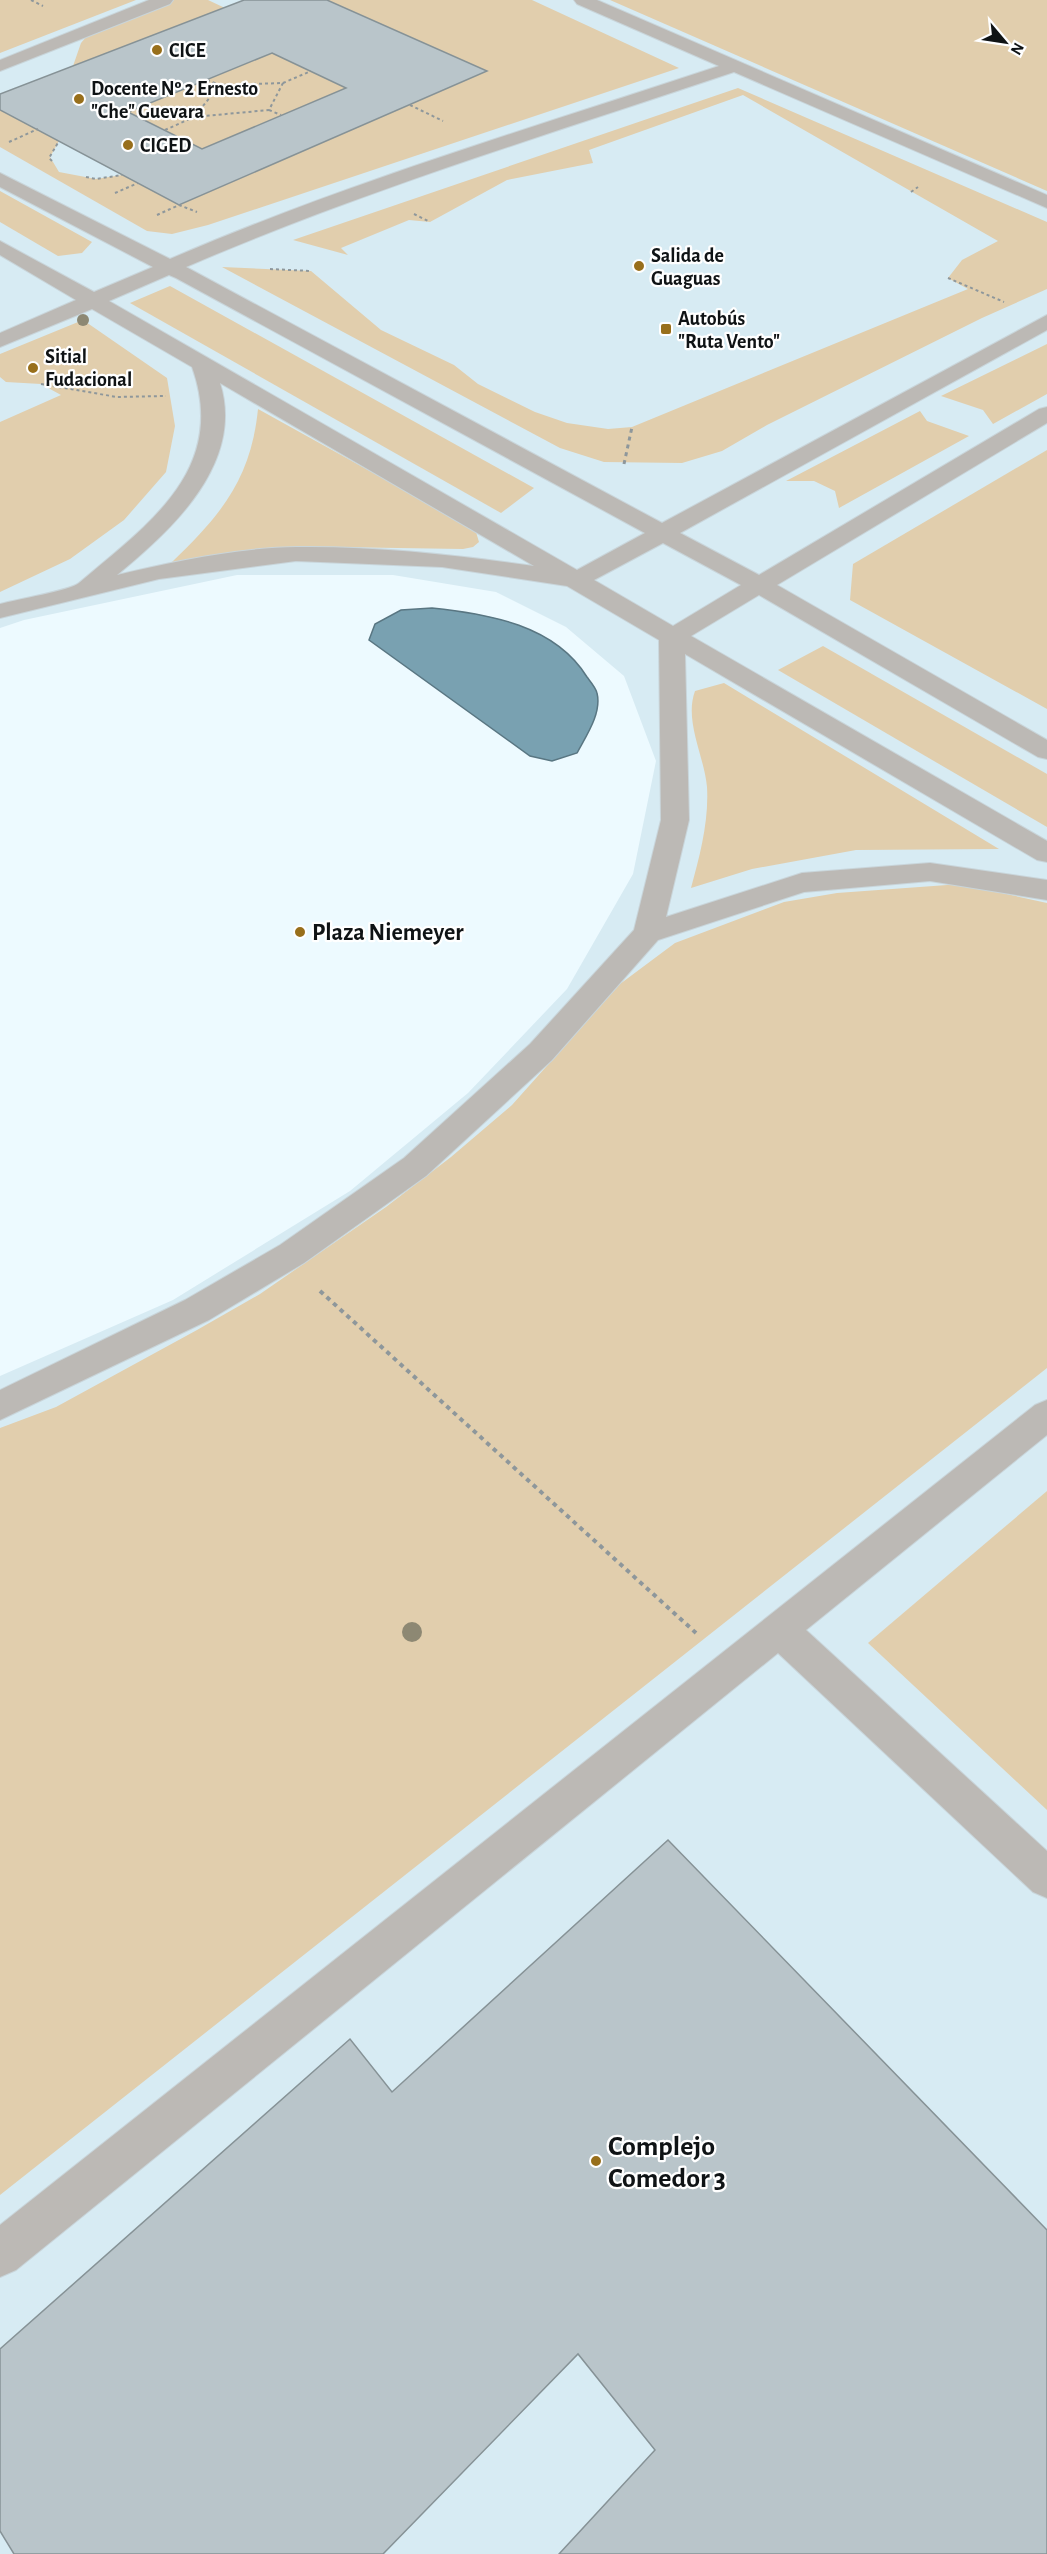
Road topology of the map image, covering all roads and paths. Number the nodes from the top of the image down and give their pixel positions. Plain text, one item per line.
1 (164, 0) edge
2 (583, 0) edge
3 (0, 66) edge
4 (733, 67) junction
5 (310, 71) dead end
6 (207, 80) dead end
7 (283, 83) junction
8 (220, 85) junction
9 (269, 110) junction
10 (281, 115) dead end
11 (194, 117) junction
12 (38, 129) dead end
13 (165, 130) dead end
14 (59, 141) dead end
15 (0, 146) edge
16 (54, 165) dead end
17 (0, 179) edge
18 (1047, 202) edge
19 (0, 247) edge
20 (168, 267) junction
21 (948, 278) dead end
22 (91, 301) junction
23 (1014, 305) dead end
24 (1047, 321) edge
25 (0, 341) edge
26 (201, 362) junction
27 (41, 384) dead end
28 (212, 395) junction
29 (1047, 414) edge
30 (661, 533) junction
31 (577, 580) junction
32 (759, 585) junction
33 (85, 590) junction
34 (0, 611) edge
35 (672, 637) junction
36 (1047, 751) edge
37 (1047, 853) edge
38 (1047, 890) edge
39 (648, 933) junction
40 (292, 1254) junction
41 (0, 1406) edge
42 (1047, 1415) edge
43 (779, 1630) junction
44 (738, 1663) junction
45 (1047, 1878) edge
46 (0, 2254) edge

1 - 3 street
2 - 4 street
4 - 18 street
4 - 20 street
5 - 7 path
6 - 8 path
7 - 8 path
7 - 9 path
8 - 11 path
9 - 10 path
9 - 11 path
11 - 13 path
12 - 15 path
14 - 16 path
17 - 20 street
19 - 22 street
20 - 22 street
20 - 30 street
21 - 23 path
22 - 25 street
22 - 26 street
24 - 30 street
26 - 28 street
26 - 31 street
27 - 28 path
28 - 33 street
29 - 32 street
30 - 31 street
30 - 32 street
31 - 33 street
31 - 35 street
32 - 35 street
32 - 36 street
33 - 34 street
35 - 37 street
35 - 39 street
38 - 39 street
39 - 40 street
40 - 41 street
40 - 44 path
42 - 43 street
43 - 44 street
43 - 45 street
44 - 46 street

